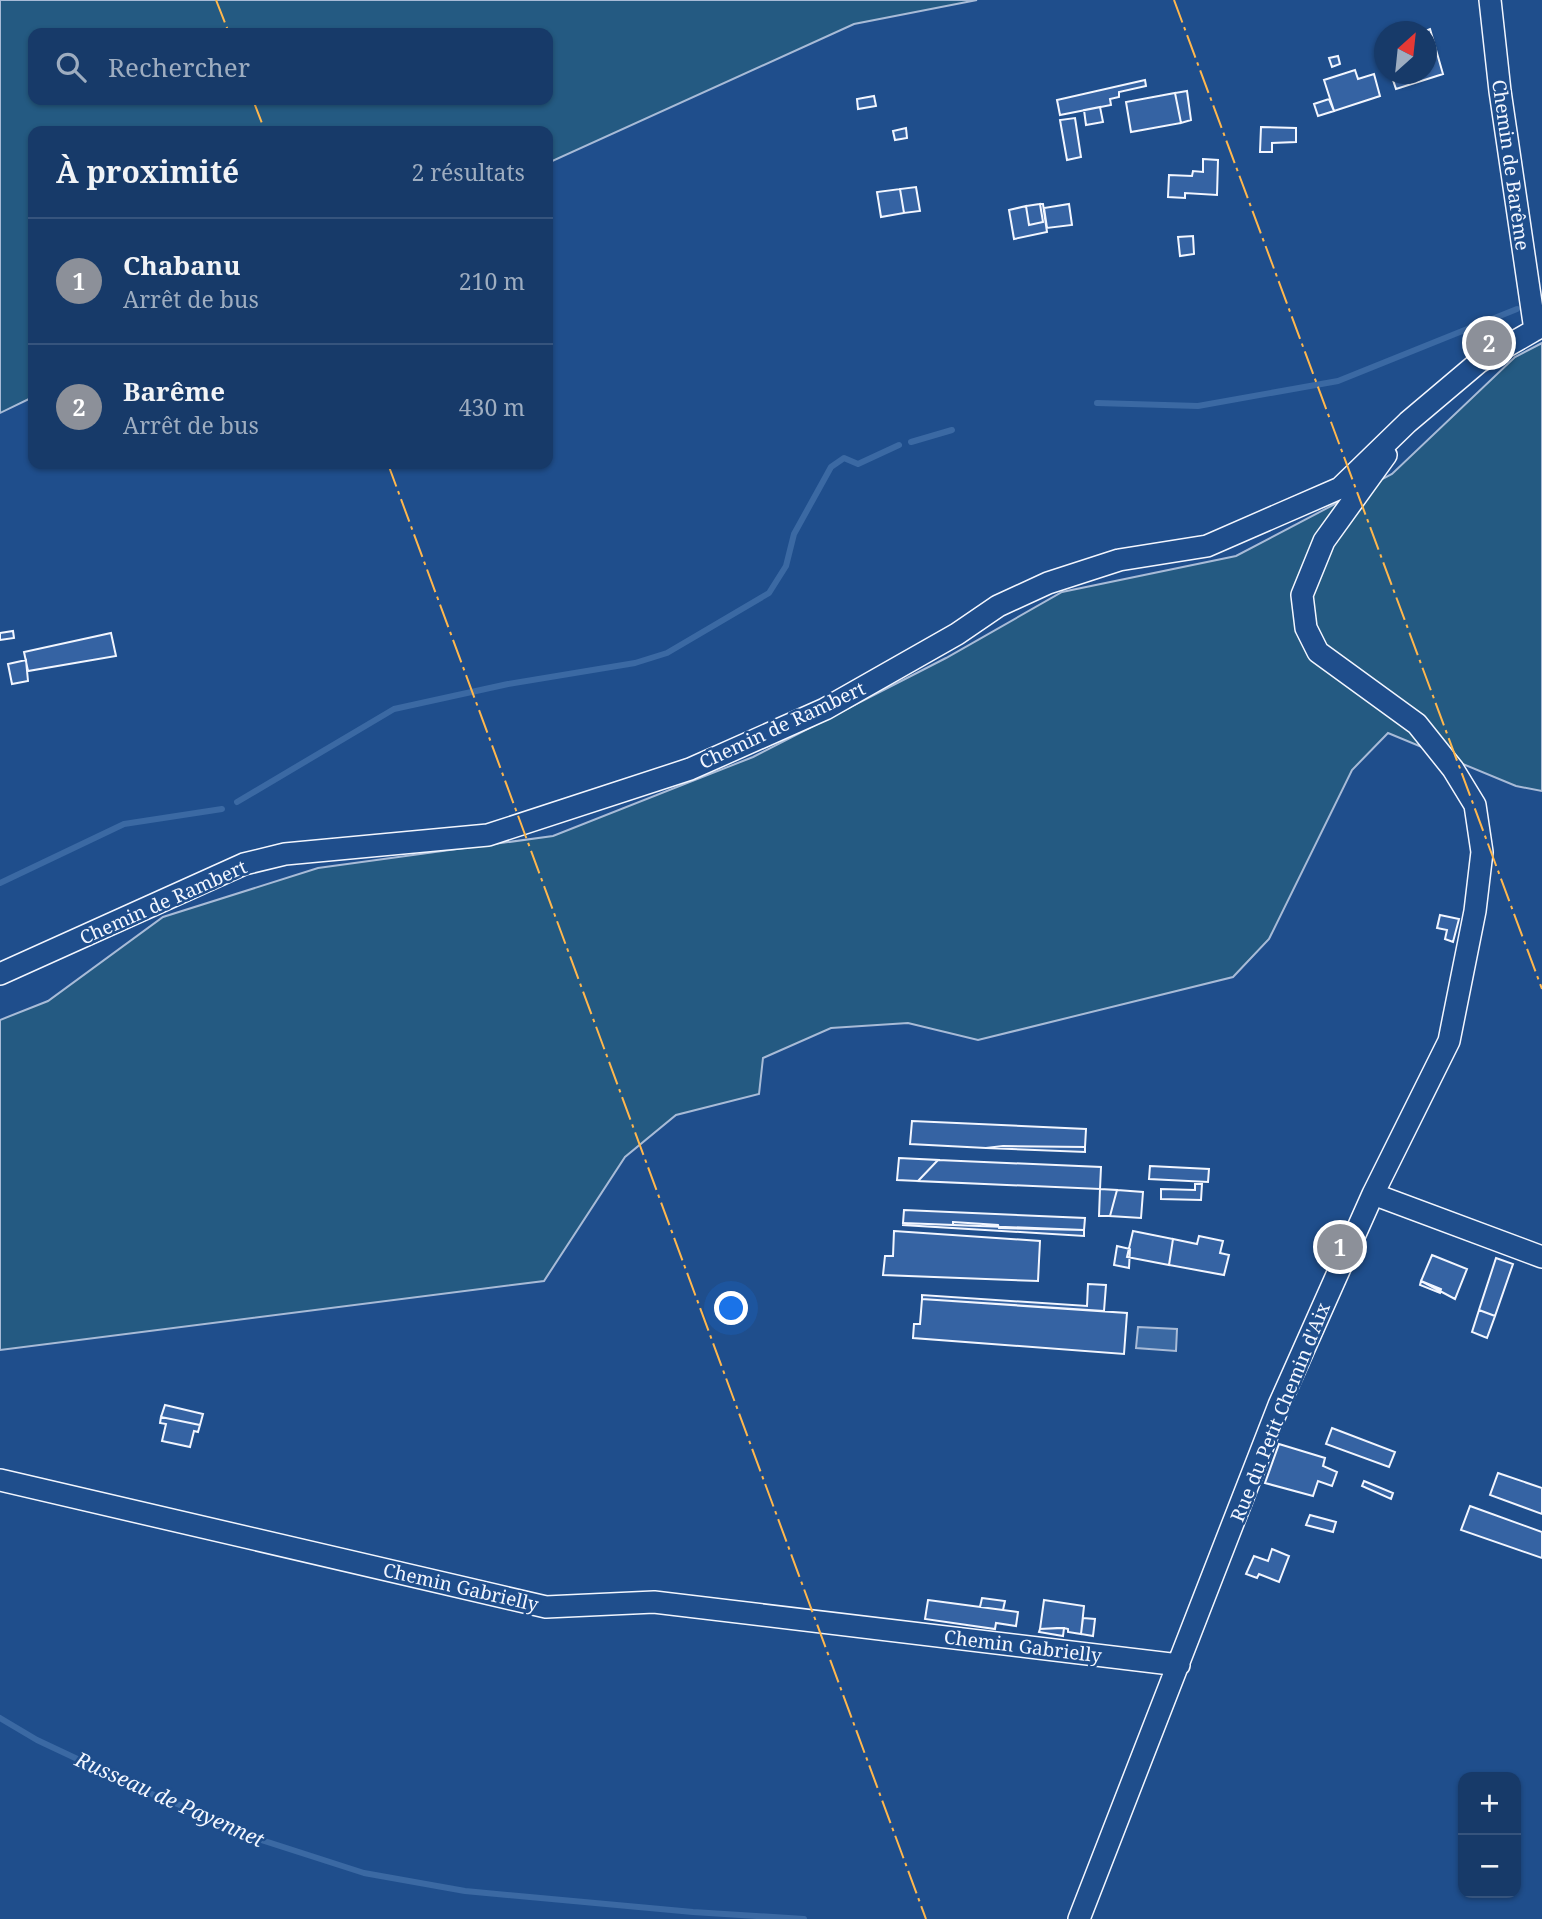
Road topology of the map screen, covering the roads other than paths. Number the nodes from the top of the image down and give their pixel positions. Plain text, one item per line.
1 (1490, 0) edge
2 (1538, 328) edge
3 (1408, 422) junction
4 (0, 974) edge
5 (1373, 1194) junction
6 (1542, 1258) edge
7 (0, 1480) edge
8 (1179, 1665) junction
9 (1079, 1919) edge

1 - 2 street, Chemin de Barême
2 - 3 street, Chemin de Rambert
3 - 4 street, Chemin de Rambert
3 - 5 street, Rue du Petit Chemin d'Aix
5 - 6 street
5 - 8 street, Rue du Petit Chemin d'Aix
7 - 8 street, Chemin Gabrielly
8 - 9 street, Rue du Petit Chemin d'Aix

